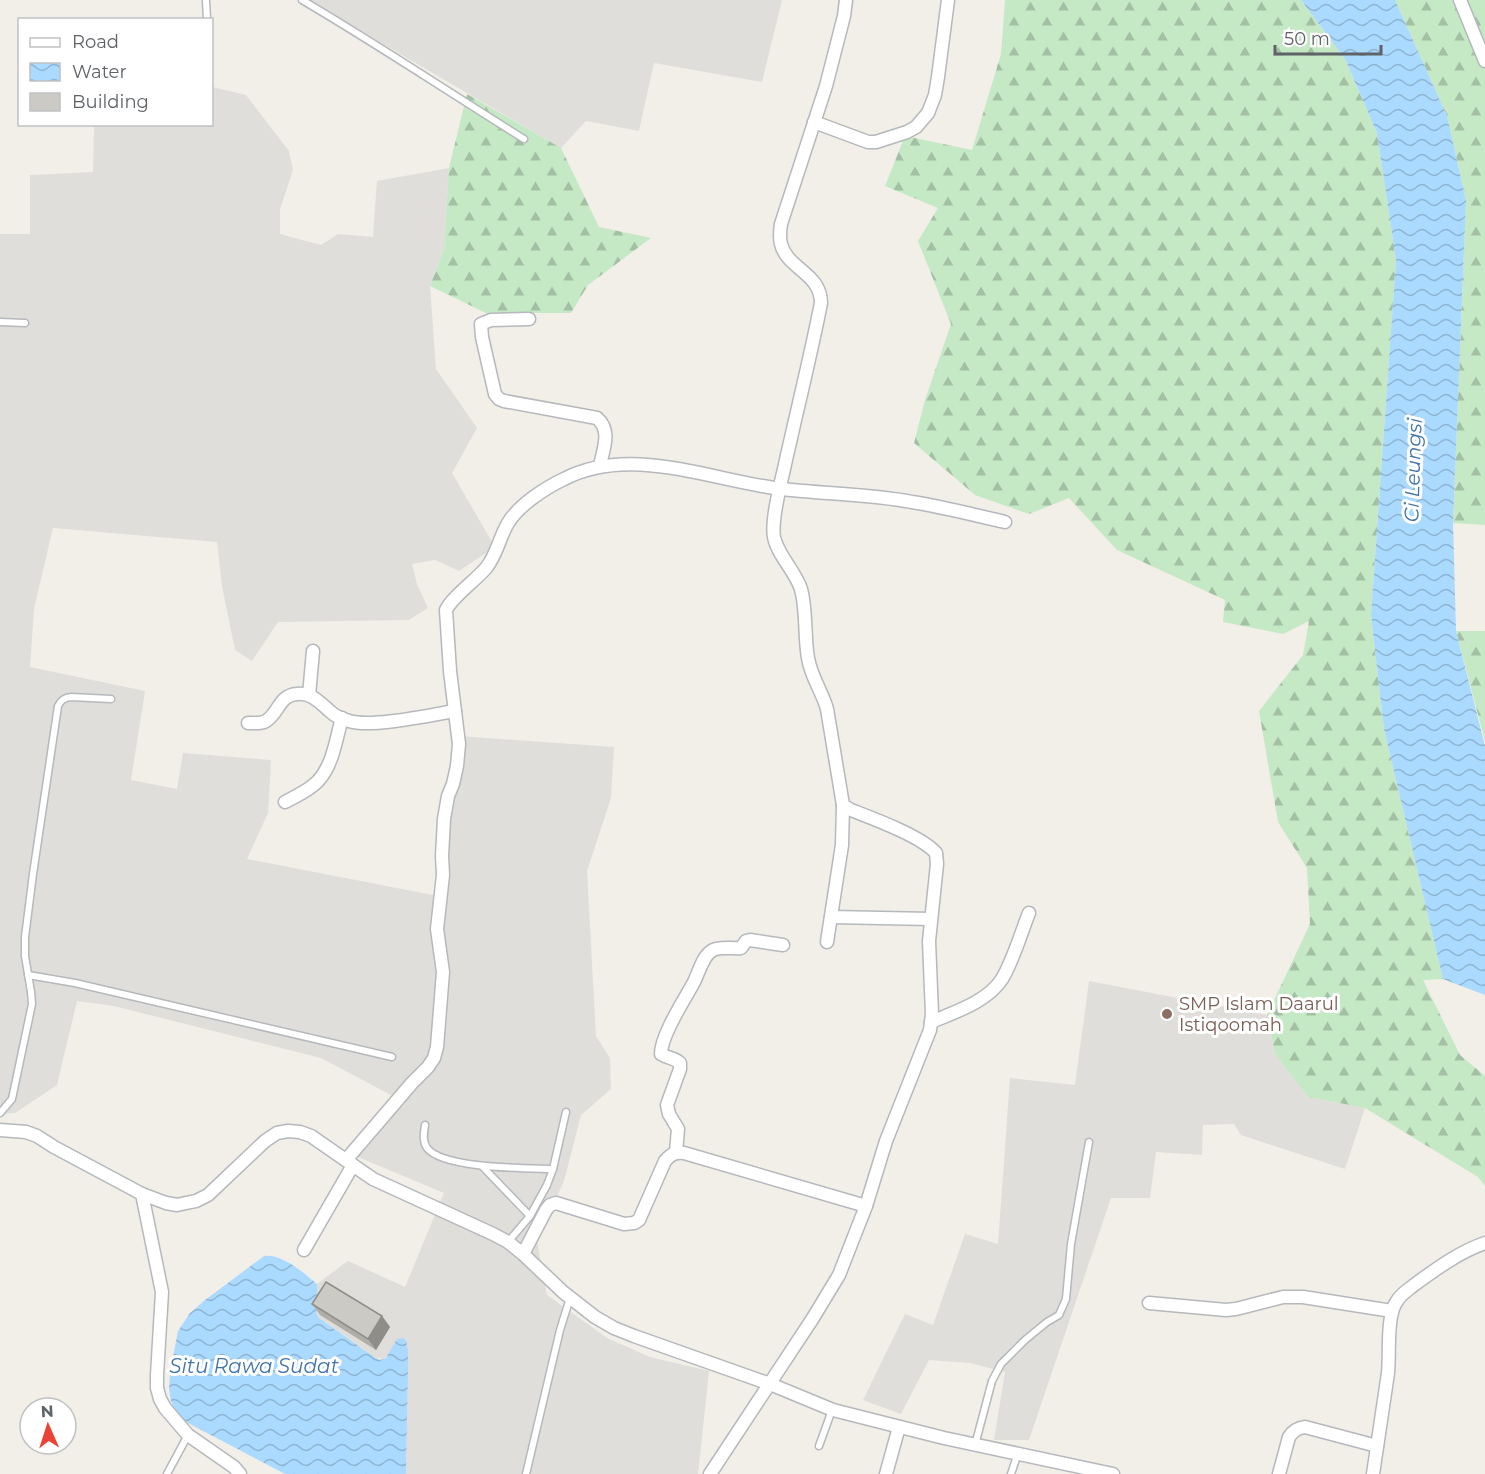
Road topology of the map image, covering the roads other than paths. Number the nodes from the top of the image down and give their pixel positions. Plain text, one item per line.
1 (206, 0) edge
2 (302, 0) edge
3 (846, 0) edge
4 (948, 0) edge
5 (1460, 0) edge
6 (207, 18) edge
7 (1485, 61) edge
8 (814, 122) junction
9 (524, 139) dead end
10 (529, 319) dead end
11 (0, 322) edge
12 (25, 323) dead end
13 (600, 466) junction
14 (779, 489) junction
15 (1005, 522) dead end
16 (313, 651) dead end
17 (309, 695) junction
18 (111, 699) dead end
19 (455, 711) junction
20 (342, 718) junction
21 (248, 723) dead end
22 (285, 802) dead end
23 (843, 805) junction
24 (1029, 913) dead end
25 (831, 917) junction
26 (931, 919) junction
27 (827, 942) dead end
28 (783, 945) dead end
29 (28, 975) junction
30 (931, 1022) junction
31 (392, 1057) dead end
32 (566, 1112) dead end
33 (0, 1113) edge
34 (425, 1125) dead end
35 (0, 1130) edge
36 (1089, 1142) dead end
37 (676, 1152) junction
38 (349, 1162) junction
39 (482, 1166) junction
40 (553, 1169) junction
41 (142, 1194) junction
42 (866, 1206) junction
43 (530, 1216) junction
44 (508, 1242) junction
45 (1485, 1243) edge
46 (304, 1251) dead end
47 (523, 1254) junction
48 (570, 1297) junction
49 (1149, 1303) dead end
50 (1392, 1311) junction
51 (770, 1384) junction
52 (833, 1410) junction
53 (899, 1427) junction
54 (188, 1435) junction
55 (975, 1445) junction
56 (819, 1446) dead end
57 (1377, 1446) junction
58 (1018, 1453) junction
59 (167, 1474) edge
60 (240, 1474) edge
61 (526, 1474) edge
62 (710, 1474) edge
63 (886, 1474) edge
64 (1011, 1474) edge
65 (1113, 1474) edge
66 (1279, 1474) edge
67 (1373, 1474) edge

1 - 6 lane
2 - 9 lane
3 - 8 street
4 - 8 street
5 - 7 street
8 - 14 street
10 - 13 street
11 - 12 lane
13 - 14 street
13 - 19 street
14 - 15 street
14 - 23 street
16 - 17 street
17 - 20 street
17 - 21 street
18 - 29 lane
19 - 20 street
19 - 38 street
20 - 22 street
23 - 25 street
23 - 26 street
24 - 30 street
25 - 26 street
25 - 27 street
26 - 30 street
28 - 37 street
29 - 31 lane
29 - 33 lane
30 - 42 street
32 - 40 lane
34 - 39 lane
35 - 41 street
36 - 55 lane
37 - 42 street
37 - 47 street
38 - 41 street
38 - 44 street
38 - 46 street
39 - 40 lane
39 - 43 lane
40 - 43 lane
41 - 54 street
42 - 51 street
43 - 44 lane
44 - 47 street
45 - 50 street
47 - 48 street
48 - 51 street
48 - 61 lane
49 - 50 street
50 - 57 street
51 - 52 street
51 - 62 street
52 - 53 street
52 - 56 lane
53 - 55 street
53 - 63 street
54 - 59 lane
54 - 60 street
55 - 58 street
57 - 66 street
57 - 67 street
58 - 64 lane
58 - 65 street

